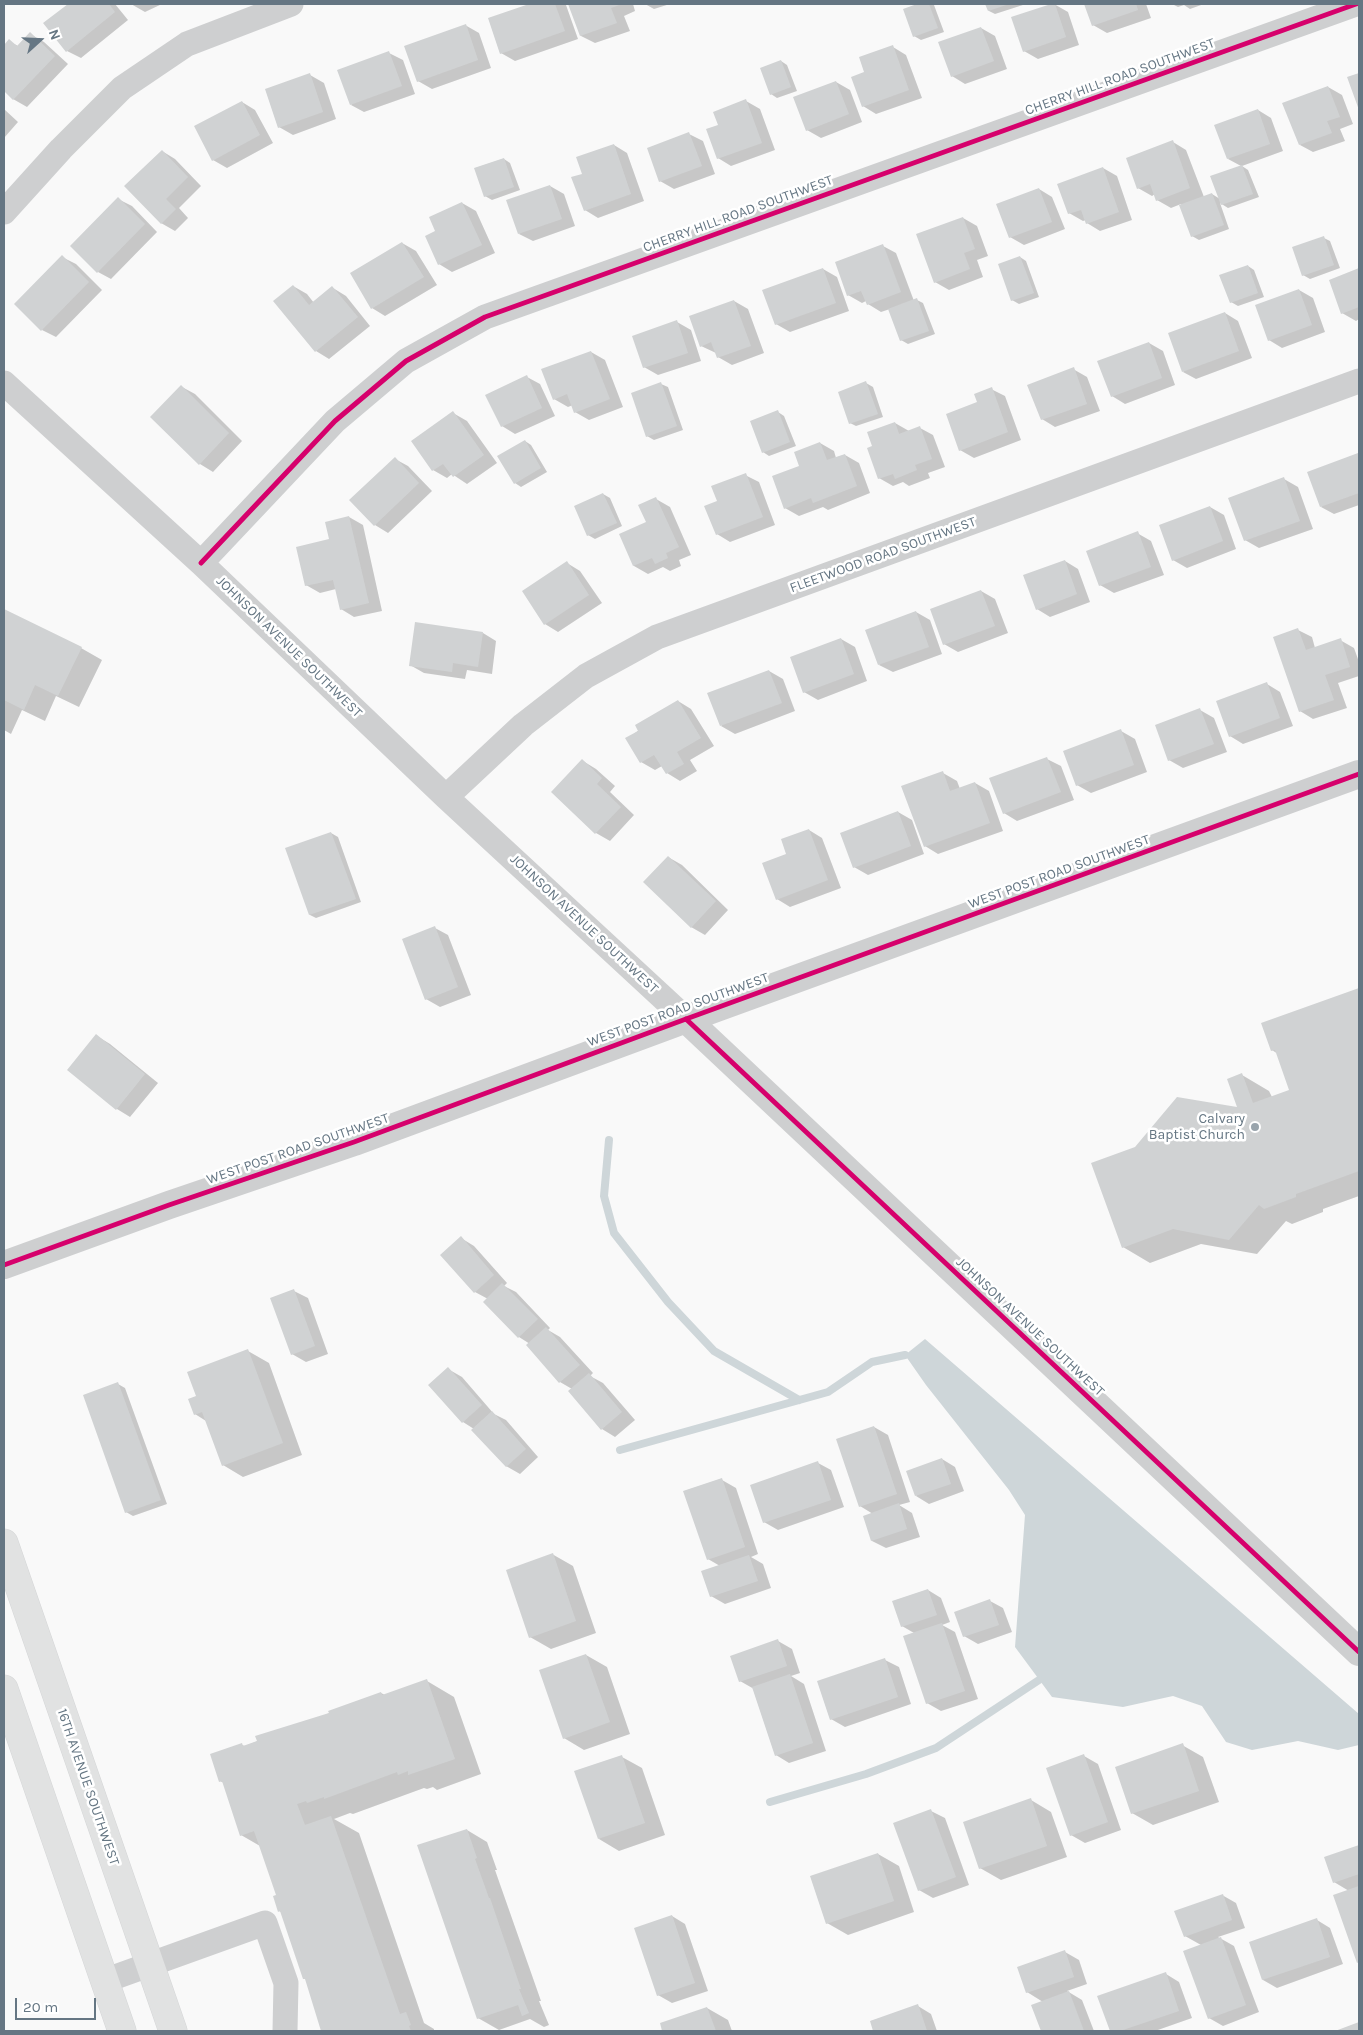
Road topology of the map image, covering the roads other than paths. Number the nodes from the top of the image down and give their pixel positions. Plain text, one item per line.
1 (292, 4) edge
2 (1356, 4) edge
3 (262, 9) edge
4 (4, 212) edge
5 (1359, 381) edge
6 (4, 383) edge
7 (201, 563) junction
8 (1359, 774) edge
9 (446, 797) junction
10 (686, 1019) junction
11 (4, 1265) edge
12 (4, 1543) edge
13 (1359, 1652) edge
14 (4, 1689) edge
15 (150, 1965) junction
16 (104, 1981) junction
17 (122, 2031) edge
18 (173, 2031) edge
19 (285, 2031) edge

1 - 3 street
2 - 7 street, CHERRY HILL ROAD SOUTHWEST
3 - 4 street
5 - 9 street, FLEETWOOD ROAD SOUTHWEST
6 - 7 street, JOHNSON AVENUE SOUTHWEST
7 - 9 street, JOHNSON AVENUE SOUTHWEST
8 - 10 street, WEST POST ROAD SOUTHWEST
9 - 10 street, JOHNSON AVENUE SOUTHWEST
10 - 11 street, WEST POST ROAD SOUTHWEST
10 - 13 street, JOHNSON AVENUE SOUTHWEST
12 - 15 main road, 16TH AVENUE SOUTHWEST
14 - 16 main road
15 - 16 street
15 - 18 main road, 16TH AVENUE SOUTHWEST
15 - 19 street
16 - 17 main road

